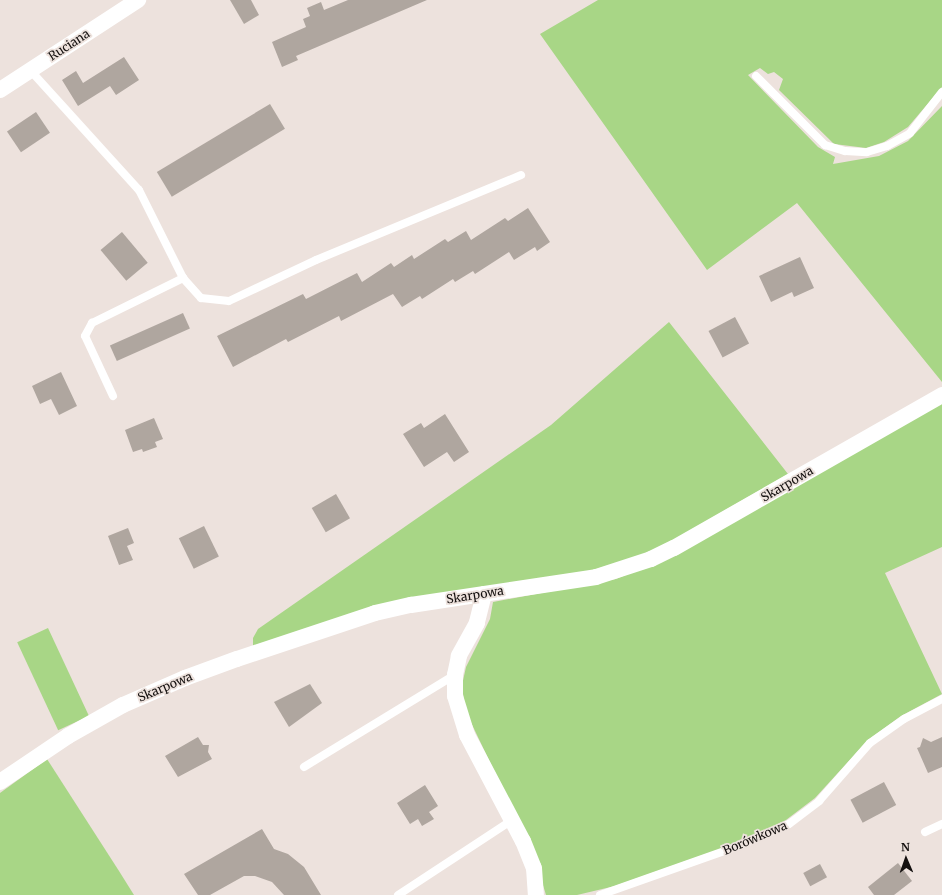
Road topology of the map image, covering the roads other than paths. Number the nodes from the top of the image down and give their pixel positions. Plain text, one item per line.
1 (138, 0) edge
2 (30, 70) junction
3 (756, 76) dead end
4 (0, 90) edge
5 (942, 92) edge
6 (522, 175) dead end
7 (183, 278) junction
8 (942, 395) edge
9 (113, 396) dead end
10 (484, 594) junction
11 (455, 675) junction
12 (942, 699) edge
13 (304, 767) dead end
14 (0, 782) edge
15 (512, 820) junction
16 (942, 824) edge
17 (925, 832) dead end
18 (398, 895) edge
19 (536, 895) edge
20 (600, 895) edge

1 - 2 street, Ruciana
2 - 4 street, Ruciana
2 - 7 lane
3 - 5 lane
6 - 7 lane
7 - 9 lane
8 - 10 street, Skarpowa
10 - 11 street
10 - 14 street, Skarpowa
11 - 13 lane
11 - 15 street
12 - 20 lane, Borówkowa
15 - 18 lane
15 - 19 street
16 - 17 lane

